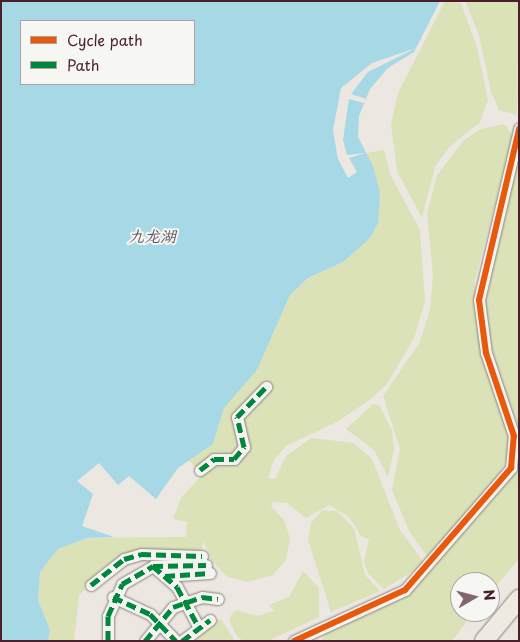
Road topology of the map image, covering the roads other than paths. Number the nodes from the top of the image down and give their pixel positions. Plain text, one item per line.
1 (519, 129) edge
2 (266, 386) dead end
3 (200, 470) dead end
4 (206, 565) junction
5 (153, 566) junction
6 (165, 576) junction
7 (91, 585) dead end
8 (113, 597) junction
9 (218, 599) dead end
10 (519, 599) edge
11 (186, 601) junction
12 (158, 620) junction
13 (210, 620) dead end
14 (198, 626) junction
15 (108, 641) edge
16 (145, 641) edge
17 (176, 641) edge
18 (182, 641) edge
19 (294, 641) edge
20 (484, 641) edge

1 - 19 street
2 - 3 street
4 - 5 street
4 - 6 street
4 - 7 street
5 - 6 street
5 - 8 street
6 - 11 street
8 - 12 street
8 - 15 street
9 - 11 street
10 - 20 main road
11 - 12 street
11 - 14 street
12 - 16 street
12 - 17 street
13 - 14 street
14 - 18 street

